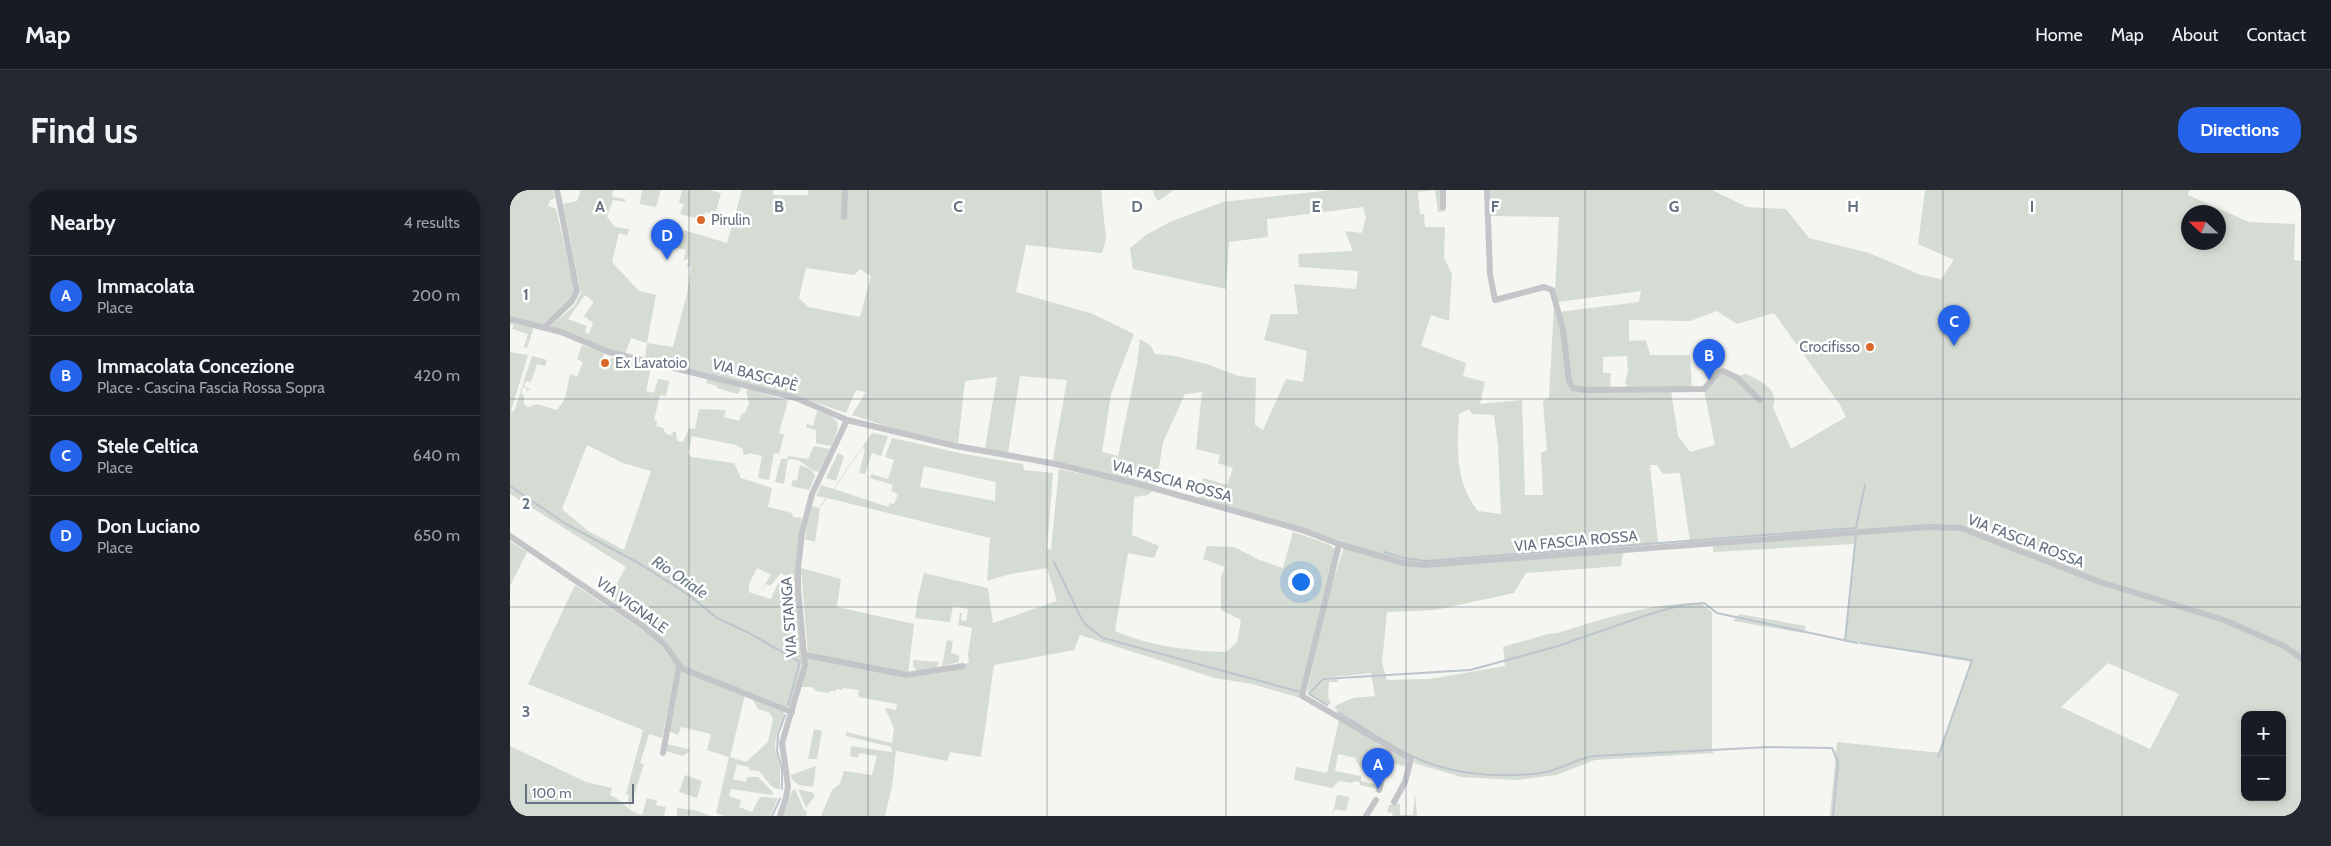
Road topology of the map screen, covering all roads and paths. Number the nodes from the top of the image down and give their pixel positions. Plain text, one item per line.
1 (557, 190) edge
2 (845, 190) edge
3 (1442, 190) edge
4 (1487, 190) edge
5 (1443, 207) dead end
6 (844, 218) dead end
7 (510, 319) edge
8 (545, 327) junction
9 (1760, 400) dead end
10 (847, 420) junction
11 (510, 536) edge
12 (1339, 544) junction
13 (805, 655) junction
14 (2301, 658) edge
15 (679, 665) junction
16 (963, 666) dead end
17 (792, 712) junction
18 (1388, 745) junction
19 (663, 752) dead end
20 (1379, 790) dead end
21 (1376, 800) dead end
22 (1394, 802) dead end
23 (780, 816) edge
24 (1366, 816) edge

1 - 8 street
2 - 6 street
3 - 5 street
4 - 9 street
7 - 8 street, VIA BASCAPÈ
8 - 10 street, VIA BASCAPÈ
10 - 12 street, VIA FASCIA ROSSA
10 - 13 street, VIA STANGA
11 - 15 street, VIA VIGNALE
12 - 14 street, VIA FASCIA ROSSA
12 - 18 street
13 - 16 street
13 - 17 street, VIA STANGA
15 - 17 street, VIA VIGNALE
15 - 19 street
17 - 23 street, VIA STANGA
18 - 20 street
18 - 22 street
21 - 24 street

